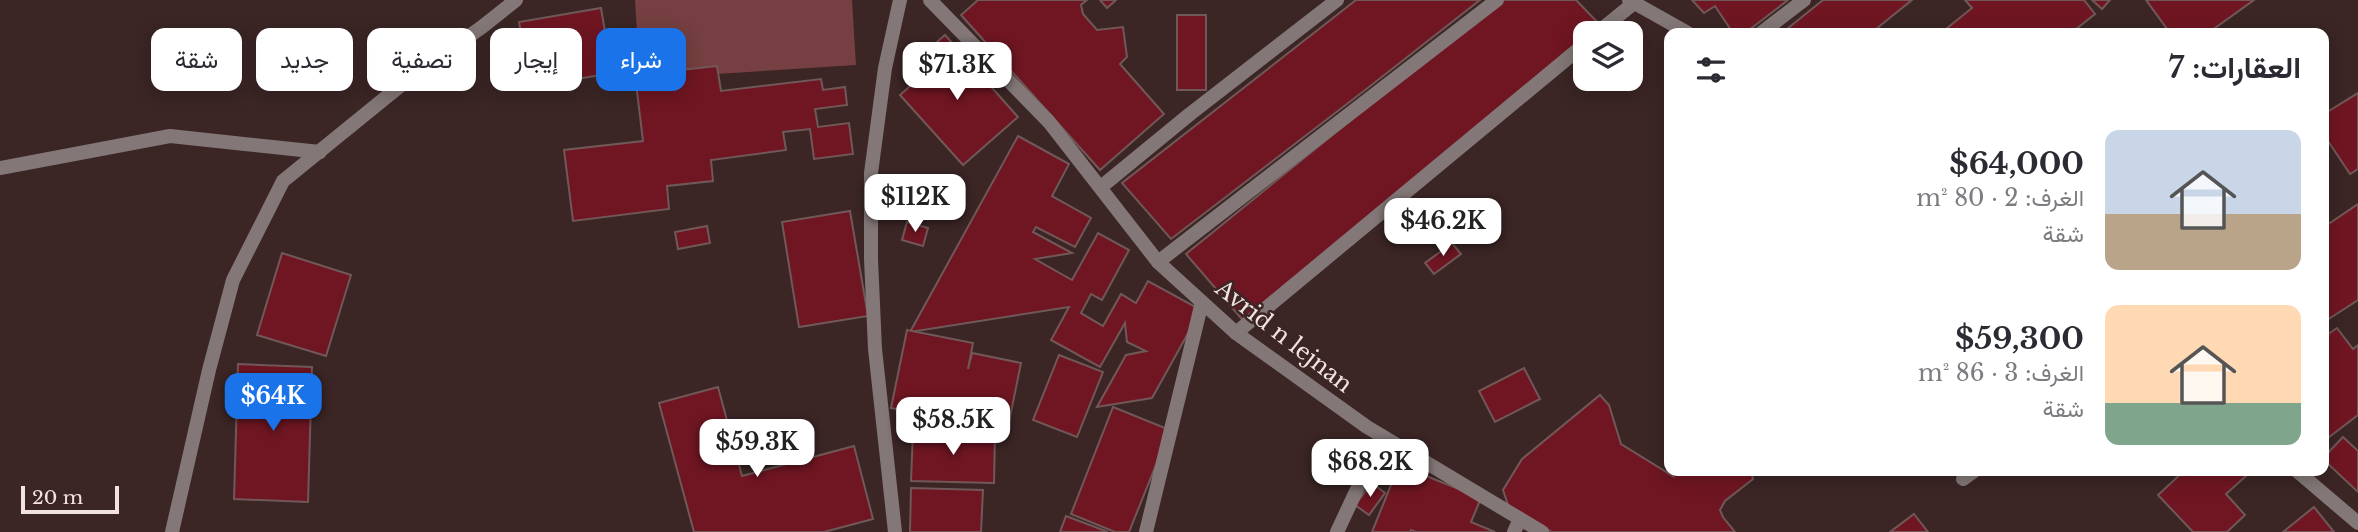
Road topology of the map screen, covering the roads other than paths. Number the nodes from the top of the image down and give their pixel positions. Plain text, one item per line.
1 (516, 0) edge
2 (900, 0) edge
3 (930, 0) edge
4 (1337, 0) edge
5 (1497, 0) edge
6 (1804, 0) edge
7 (1638, 2) edge
8 (1613, 21) edge
9 (1680, 28) edge
10 (1767, 28) edge
11 (1573, 54) edge
12 (320, 152) junction
13 (0, 168) edge
14 (1101, 187) junction
15 (1158, 262) junction
16 (1202, 302) junction
17 (1236, 333) junction
18 (1382, 436) junction
19 (2303, 476) edge
20 (2358, 523) edge
21 (1517, 525) edge
22 (172, 532) edge
23 (895, 532) edge
24 (1146, 532) edge
25 (1337, 532) edge
26 (1542, 532) edge

1 - 12 street
2 - 23 street
3 - 14 street, Avrid n lejnan
4 - 14 street
5 - 15 street
6 - 10 street
7 - 8 street
7 - 9 street
11 - 17 street
12 - 13 street
12 - 22 street
14 - 15 street, Avrid n lejnan
15 - 16 street, Avrid n lejnan
16 - 17 street, Avrid n lejnan
16 - 24 street
17 - 18 street, Avrid n lejnan
18 - 21 street, Avrid n lejnan
18 - 25 street
19 - 20 street
21 - 26 street, Avrid n lejnan

